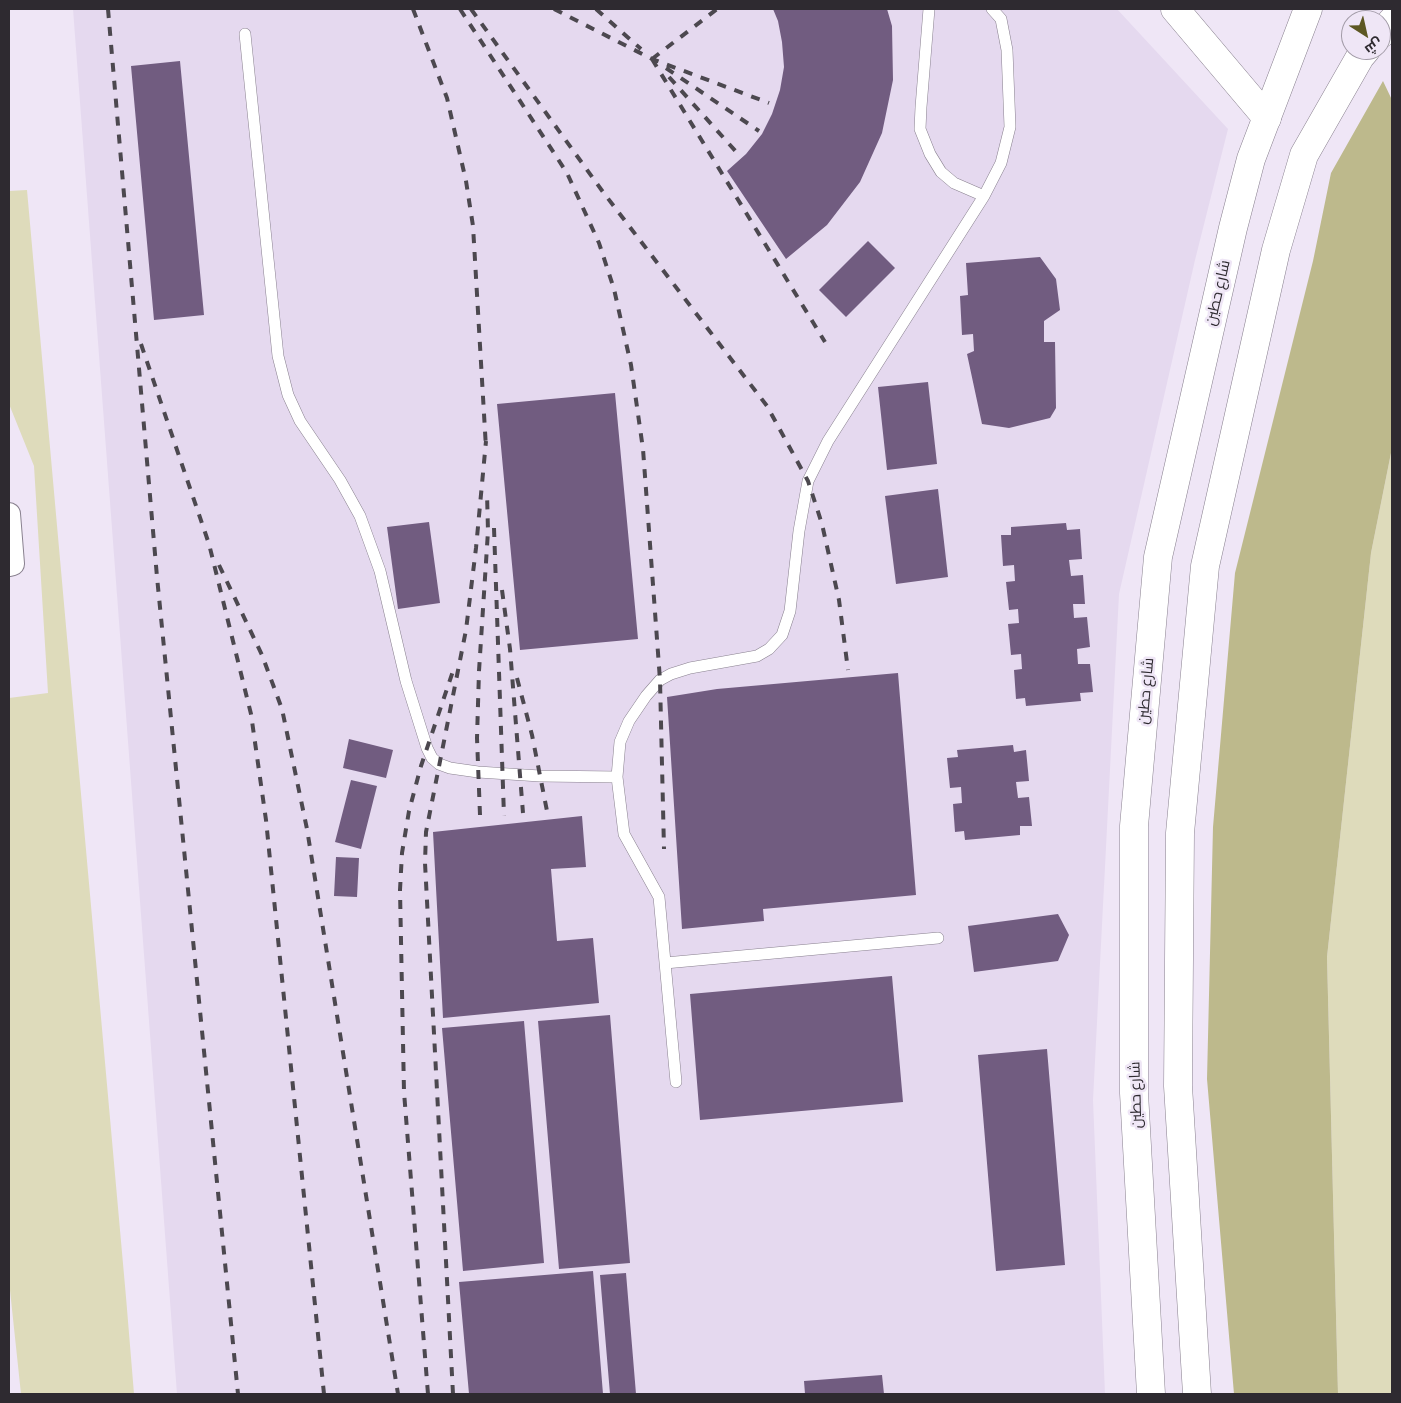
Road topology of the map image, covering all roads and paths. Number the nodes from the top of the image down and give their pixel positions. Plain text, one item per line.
1 (928, 9) edge
2 (992, 9) edge
3 (1174, 9) edge
4 (1308, 9) edge
5 (245, 34) dead end
6 (1358, 60) edge
7 (1267, 118) junction
8 (984, 196) junction
9 (9, 514) edge
10 (9, 565) edge
11 (617, 777) junction
12 (938, 938) dead end
13 (665, 963) junction
14 (676, 1082) dead end
15 (1151, 1394) edge
16 (1197, 1394) edge

1 - 8 lane
2 - 8 lane
3 - 7 main road
4 - 7 main road, شارع حطين
5 - 11 lane
6 - 16 main road
7 - 15 main road, شارع حطين
8 - 11 lane
9 - 10 street
11 - 13 lane
12 - 13 lane
13 - 14 lane

